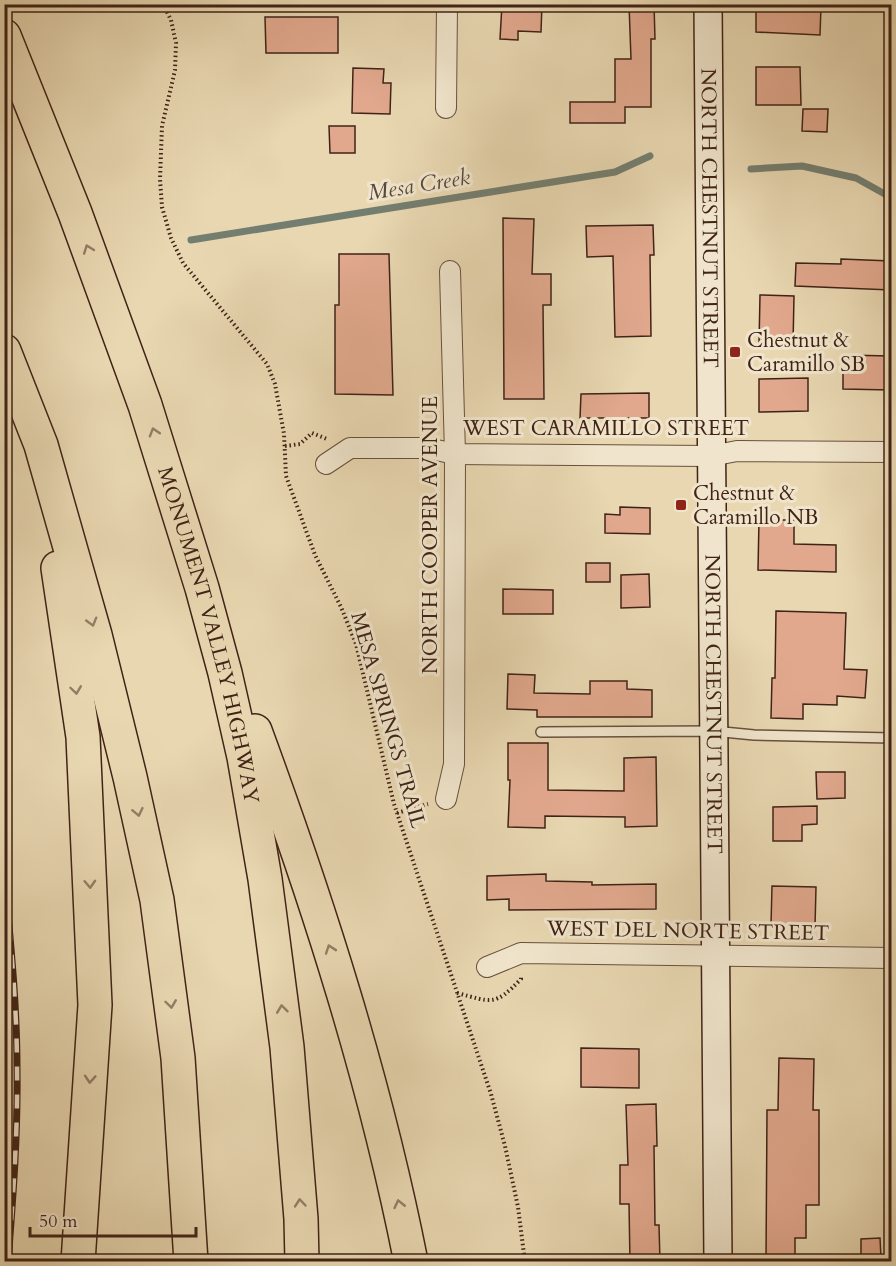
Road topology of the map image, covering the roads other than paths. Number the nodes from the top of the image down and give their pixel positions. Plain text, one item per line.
1 (447, 4) edge
2 (708, 4) edge
3 (4, 36) edge
4 (446, 108) dead end
5 (450, 271) dead end
6 (4, 351) edge
7 (41, 445) junction
8 (891, 452) edge
9 (455, 454) junction
10 (711, 456) junction
11 (326, 464) dead end
12 (202, 588) junction
13 (713, 731) junction
14 (541, 732) dead end
15 (891, 738) edge
16 (446, 799) road end
17 (715, 955) junction
18 (891, 958) edge
19 (487, 967) dead end
20 (78, 1262) edge
21 (191, 1262) edge
22 (302, 1262) edge
23 (411, 1262) edge
24 (718, 1262) edge

1 - 4 street
2 - 10 main road, NORTH CHESTNUT STREET
12 -> 3 highway, MONUMENT VALLEY HIGHWAY
5 - 9 street, NORTH COOPER AVENUE
6 - 7 highway
7 -> 20 highway
7 -> 21 highway
8 - 10 street, WEST CARAMILLO STREET
9 - 10 street, WEST CARAMILLO STREET
9 - 11 street, WEST CARAMILLO STREET
9 - 16 street, NORTH COOPER AVENUE
10 - 13 main road, NORTH CHESTNUT STREET
22 -> 12 highway, MONUMENT VALLEY HIGHWAY
23 -> 12 highway
13 - 14 lane
13 - 15 lane
13 - 17 main road, NORTH CHESTNUT STREET
17 - 18 street, WEST DEL NORTE STREET
17 - 19 street, WEST DEL NORTE STREET
17 - 24 main road, NORTH CHESTNUT STREET

